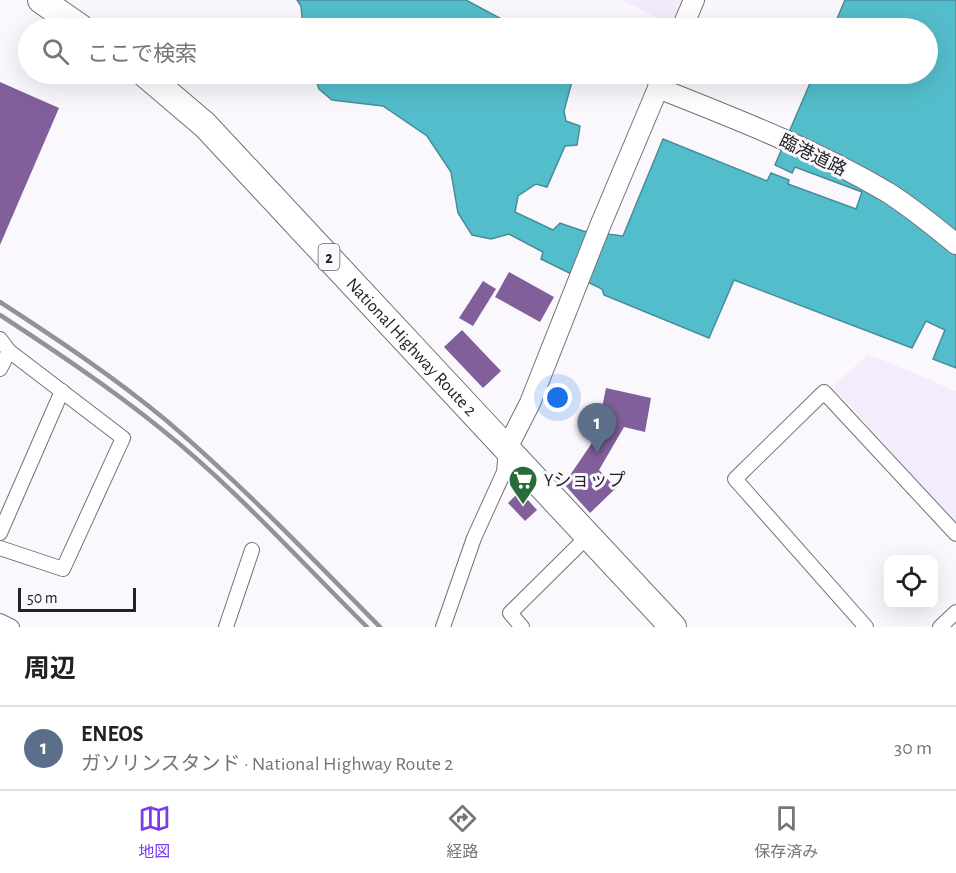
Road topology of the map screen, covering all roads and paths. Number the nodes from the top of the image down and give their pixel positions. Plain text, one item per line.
1 (41, 0) edge
2 (694, 0) edge
3 (67, 18) edge
4 (686, 18) edge
5 (157, 84) edge
6 (660, 84) edge
7 (667, 84) edge
8 (956, 244) edge
9 (0, 339) edge
10 (9, 351) junction
11 (0, 369) edge
12 (62, 391) junction
13 (507, 448) junction
14 (0, 533) edge
15 (956, 534) edge
16 (588, 536) junction
17 (0, 548) edge
18 (252, 550) dead end
19 (956, 612) edge
20 (0, 621) edge
21 (12, 627) edge
22 (226, 627) edge
23 (443, 627) edge
24 (522, 627) edge
25 (673, 627) edge
26 (866, 627) edge
27 (940, 627) edge

1 - 3 highway
2 - 4 street
5 - 13 highway, National Highway Route 2 / 2
6 - 13 street
7 - 8 street, 臨港道路
9 - 10 street
10 - 11 street
10 - 12 street
12 - 14 street
12 - 17 street
13 - 16 highway, National Highway Route 2 / 2
13 - 23 street
15 - 26 street
16 - 24 street
16 - 25 highway, National Highway Route 2 / 2
18 - 22 street
19 - 27 street
20 - 21 street

